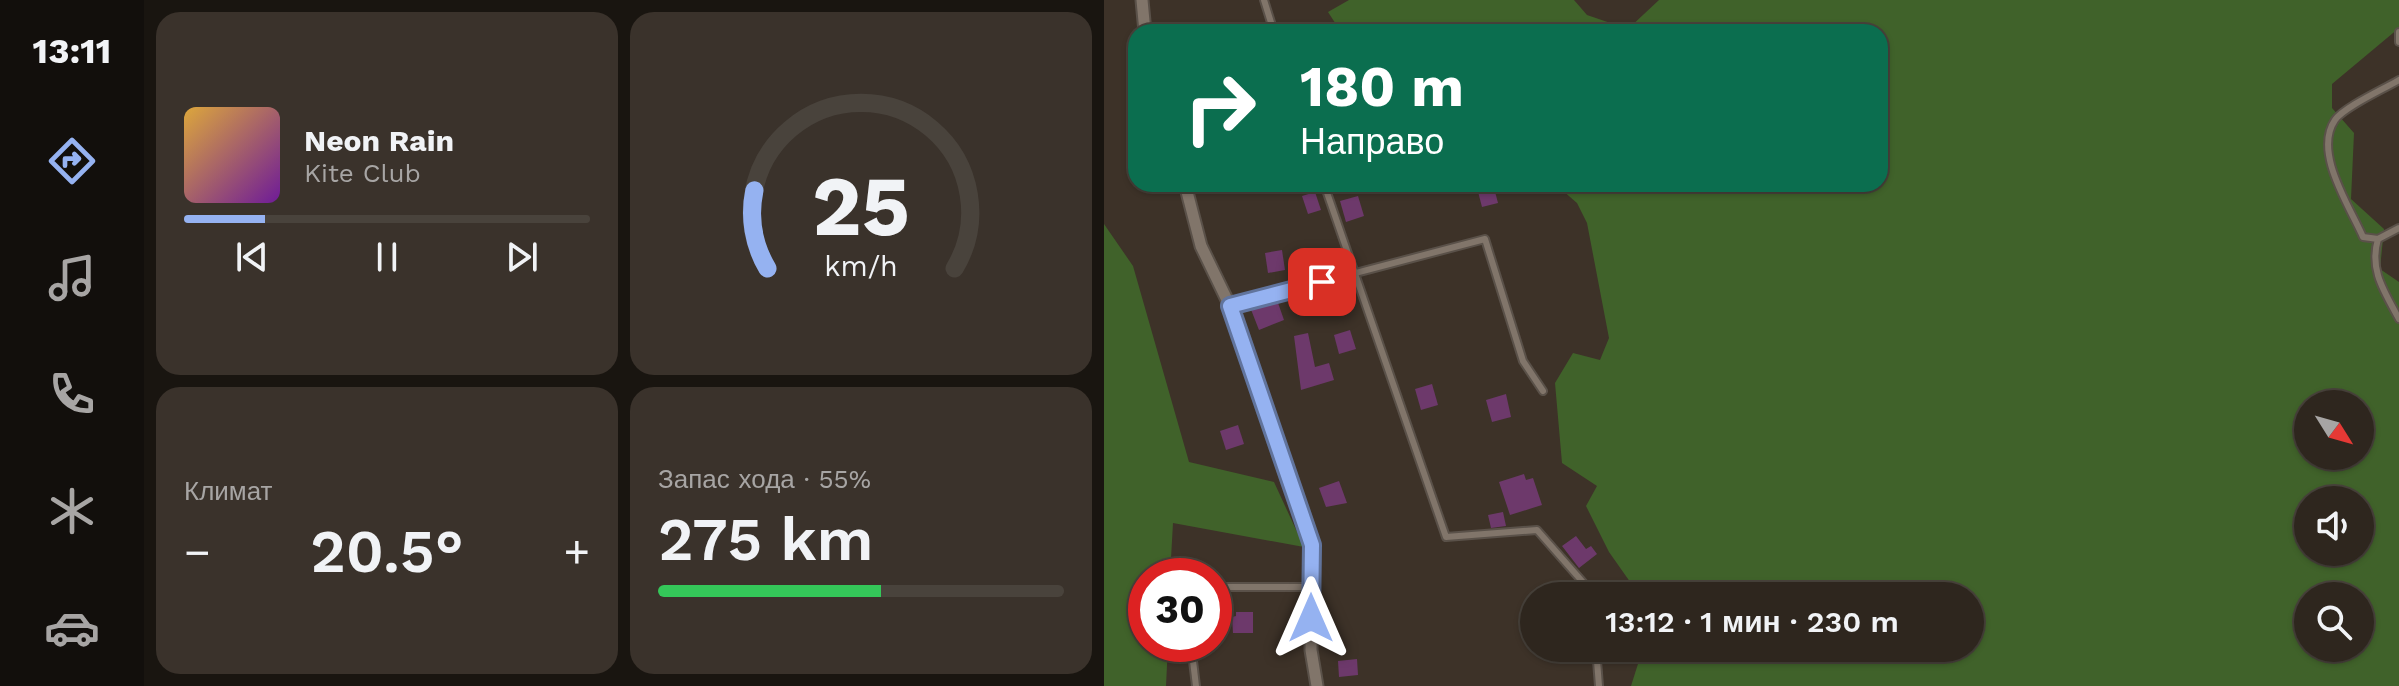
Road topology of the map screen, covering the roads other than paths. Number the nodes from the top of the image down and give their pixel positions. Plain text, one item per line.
1 (1142, 0) edge
2 (1264, 0) edge
3 (1144, 24) edge
4 (1272, 24) edge
5 (2399, 32) edge
6 (2399, 42) edge
7 (2399, 80) edge
8 (1187, 192) edge
9 (1327, 192) edge
10 (2399, 228) edge
11 (2378, 239) junction
12 (1353, 273) junction
13 (1230, 306) junction
14 (2399, 319) edge
15 (1543, 391) dead end
16 (1583, 582) edge
17 (1232, 587) edge
18 (1311, 587) junction
19 (1193, 662) edge
20 (1597, 662) edge
21 (1196, 686) edge
22 (1317, 686) edge
23 (1599, 686) edge

1 - 3 street
2 - 4 lane
5 - 6 lane
7 - 11 lane
8 - 13 street
9 - 12 lane
10 - 11 lane
11 - 14 lane
12 - 13 lane
12 - 15 lane
12 - 16 lane
13 - 18 street
17 - 18 lane
18 - 22 street
19 - 21 lane
20 - 23 lane

